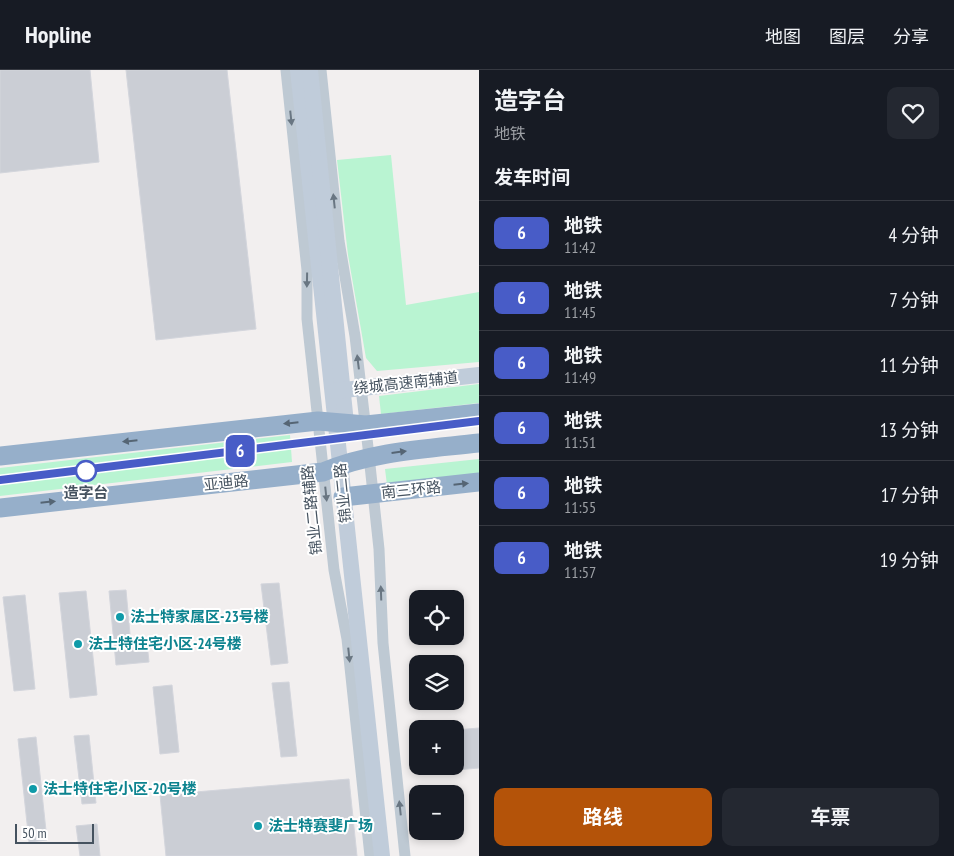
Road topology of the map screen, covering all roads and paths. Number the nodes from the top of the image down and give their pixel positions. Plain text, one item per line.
1 (286, 70) edge
2 (298, 70) edge
3 (310, 70) edge
4 (320, 70) edge
5 (479, 375) edge
6 (362, 388) junction
7 (338, 390) junction
8 (479, 413) edge
9 (333, 423) junction
10 (366, 425) junction
11 (479, 443) edge
12 (0, 456) edge
13 (370, 456) junction
14 (338, 466) junction
15 (479, 482) edge
16 (373, 494) junction
17 (349, 497) junction
18 (0, 508) edge
19 (370, 856) edge
20 (382, 856) edge
21 (392, 856) edge
22 (405, 856) edge

1 -> 9 street, 锦业二路辅路
2 - 7 main road, 锦业二路
3 - 7 main road, 锦业二路
6 -> 4 street
5 - 6 main road, 绕城高速南辅道
6 - 7 main road, 绕城高速南辅道
6 - 10 street
7 - 9 main road, 锦业二路
8 - 10 highway
9 - 10 highway
9 -> 12 highway
9 - 14 main road, 锦业二路
9 - 14 street, 锦业二路辅路
10 - 13 street
13 -> 11 highway, 亚迪路
13 - 14 highway, 亚迪路
13 - 16 street
14 - 17 main road, 锦业二路
18 -> 14 highway, 亚迪路
14 -> 19 street, 锦业二路辅路
16 -> 15 highway, 南三环路
16 - 17 highway, 南三环路
22 -> 16 street
17 - 20 main road, 锦业二路
17 - 21 main road, 锦业二路

